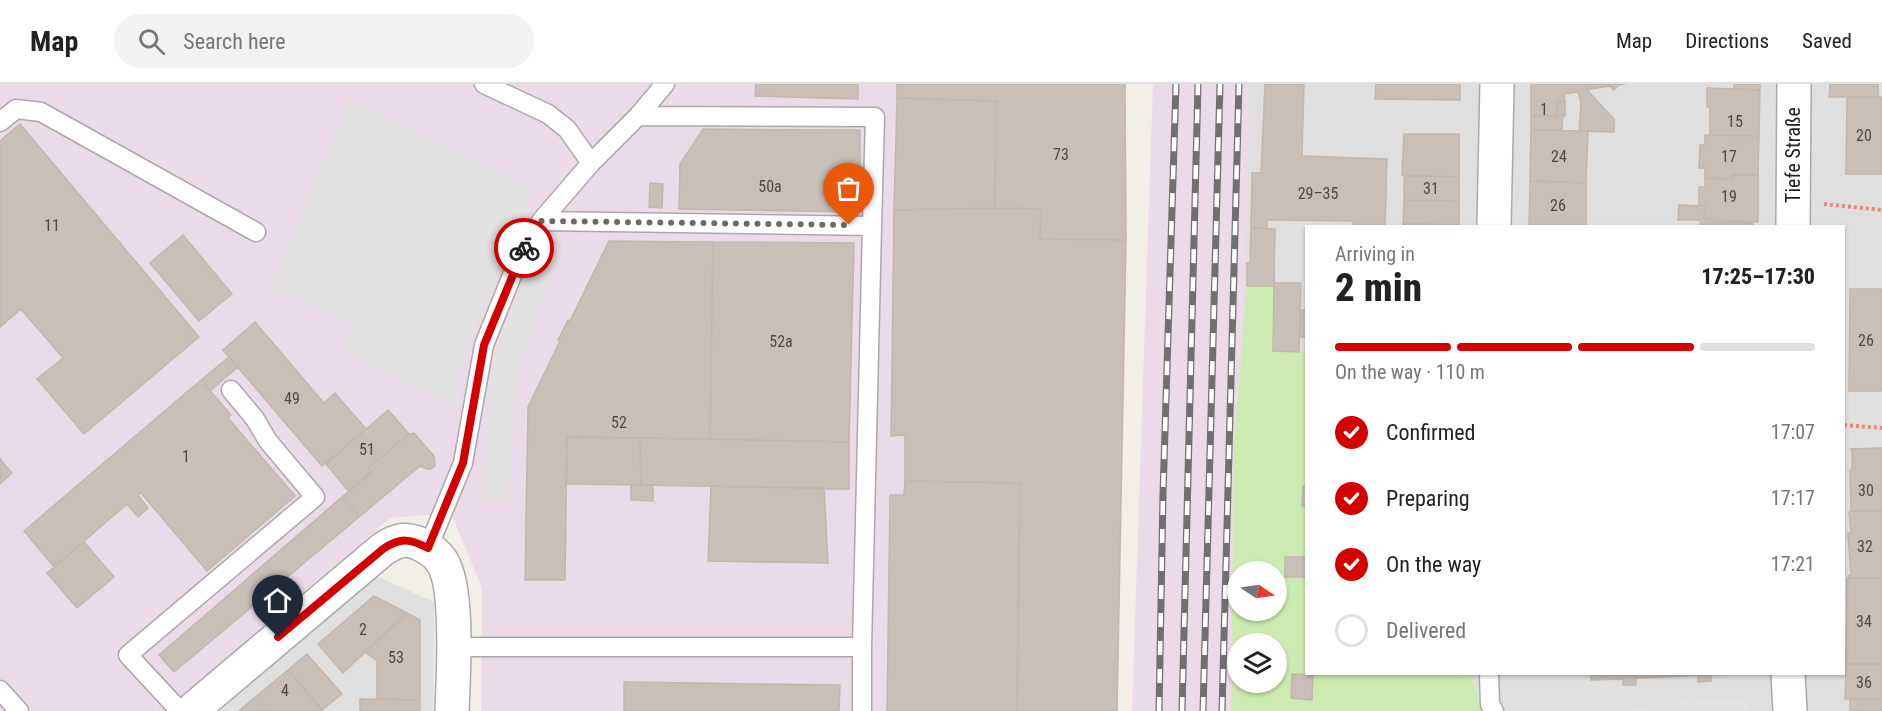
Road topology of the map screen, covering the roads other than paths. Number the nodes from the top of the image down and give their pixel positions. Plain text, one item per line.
1 (484, 84) edge
2 (665, 84) edge
3 (1497, 84) edge
4 (1794, 84) edge
5 (638, 116) junction
6 (0, 122) edge
7 (591, 163) junction
8 (541, 221) junction
9 (1494, 225) edge
10 (1793, 225) edge
11 (873, 226) junction
12 (256, 232) dead end
13 (231, 390) dead end
14 (428, 548) junction
15 (453, 647) junction
16 (862, 647) junction
17 (1489, 675) edge
18 (1788, 675) edge
19 (0, 690) edge
20 (19, 711) edge
21 (180, 711) edge
22 (191, 711) edge
23 (452, 711) edge
24 (862, 711) edge
25 (1494, 711) edge
26 (1790, 711) edge

1 - 7 lane
2 - 5 lane
3 - 9 street
4 - 10 street, Tiefe Straße
5 - 7 lane
5 - 11 lane
6 - 12 lane
7 - 8 lane
8 - 11 lane
8 - 14 lane
11 - 16 lane
13 - 21 lane
14 - 15 street
14 - 22 street
15 - 16 lane
15 - 23 street
16 - 24 lane
17 - 25 lane
18 - 26 street
19 - 20 lane

